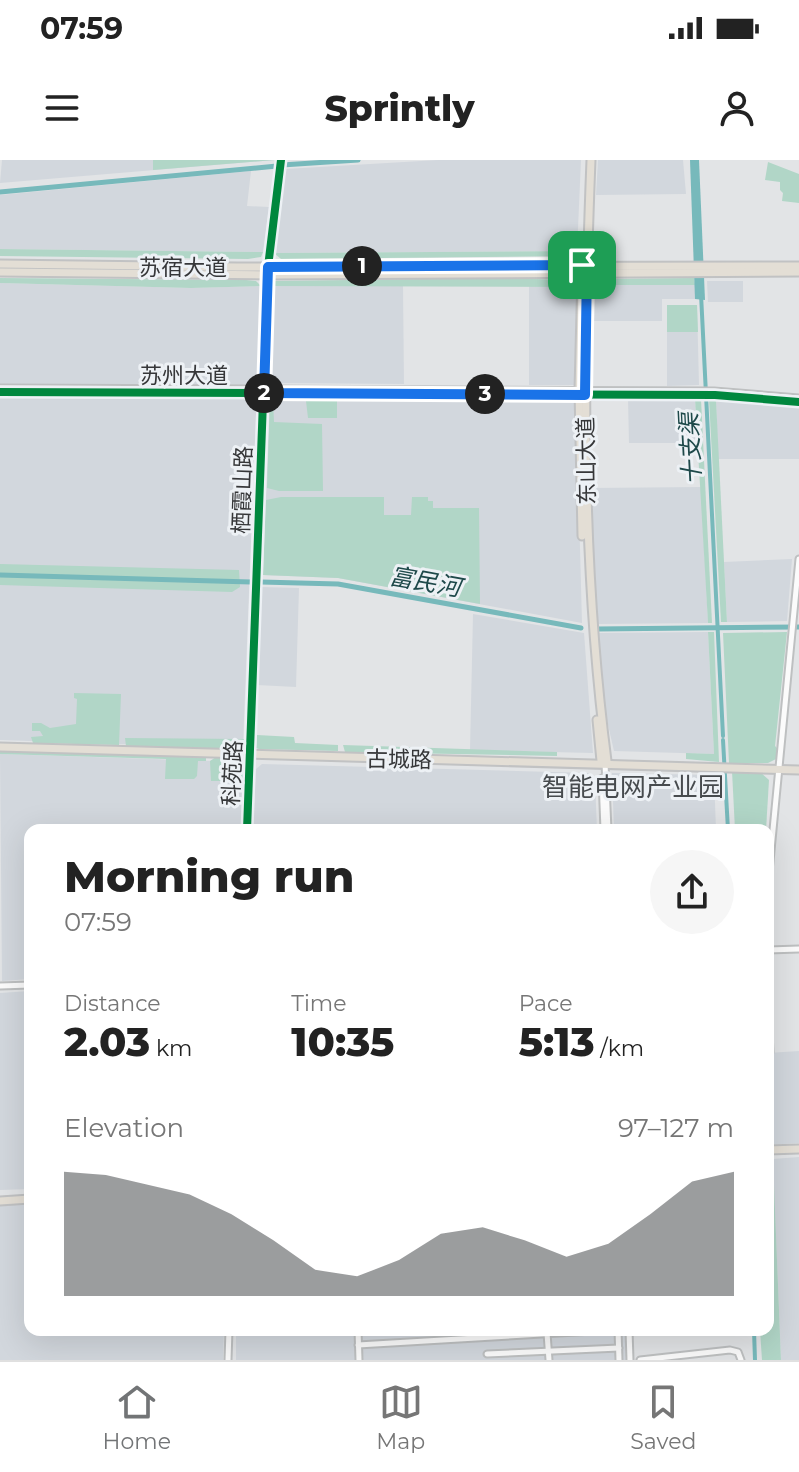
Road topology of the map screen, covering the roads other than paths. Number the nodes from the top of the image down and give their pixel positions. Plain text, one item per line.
1 (281, 160) edge
2 (589, 160) edge
3 (0, 264) edge
4 (799, 266) edge
5 (584, 269) junction
6 (707, 269) junction
7 (268, 271) junction
8 (0, 272) edge
9 (799, 272) edge
10 (0, 390) edge
11 (264, 391) junction
12 (582, 392) junction
13 (799, 400) edge
14 (799, 559) edge
15 (797, 598) edge
16 (252, 726) joint
17 (0, 745) edge
18 (251, 754) junction
19 (603, 763) junction
20 (779, 767) junction
21 (799, 768) edge
22 (249, 824) edge
23 (606, 824) edge
24 (774, 824) edge
25 (799, 949) edge
26 (774, 950) edge
27 (24, 985) edge
28 (0, 986) edge
29 (799, 1151) edge
30 (774, 1152) edge
31 (24, 1197) edge
32 (0, 1199) edge
33 (231, 1336) edge
34 (358, 1336) edge
35 (488, 1336) edge
36 (546, 1336) edge
37 (618, 1336) edge
38 (629, 1336) edge
39 (358, 1345) junction
40 (619, 1348) junction
41 (548, 1351) junction
42 (487, 1354) dead end
43 (230, 1360) edge
44 (359, 1360) edge
45 (549, 1360) edge
46 (619, 1360) edge
47 (630, 1360) edge
48 (640, 1360) edge
49 (741, 1360) edge

1 - 7 street, 栖霞山路
2 - 5 main road, 东山大道
3 - 7 main road, 苏宿大道
4 - 6 main road, 苏宿大道
5 - 6 main road, 苏宿大道
5 - 7 main road, 苏宿大道
5 - 12 main road, 东山大道
6 - 9 main road, 苏宿大道
7 - 8 main road, 苏宿大道
7 - 11 street, 栖霞山路
10 - 11 street, 苏州大道
11 - 12 street, 苏州大道
11 - 16 street, 栖霞山路
12 - 13 street, 苏州大道
12 - 19 main road, 东山大道
14 - 15 street
15 - 20 street
16 - 18 street, 科苑路
17 - 18 main road, 古城路
18 - 19 main road, 古城路
18 - 22 street, 科苑路
19 - 20 main road, 古城路
19 - 23 street
20 - 21 main road, 古城路
20 - 24 street
25 - 26 street
27 - 28 street
29 - 30 main road
31 - 32 main road
33 - 43 street
34 - 39 street
35 - 39 street
36 - 41 street
37 - 40 street
38 - 47 street
39 - 44 street
40 - 41 street
40 - 46 street
41 - 42 street
41 - 45 street
48 - 49 street

